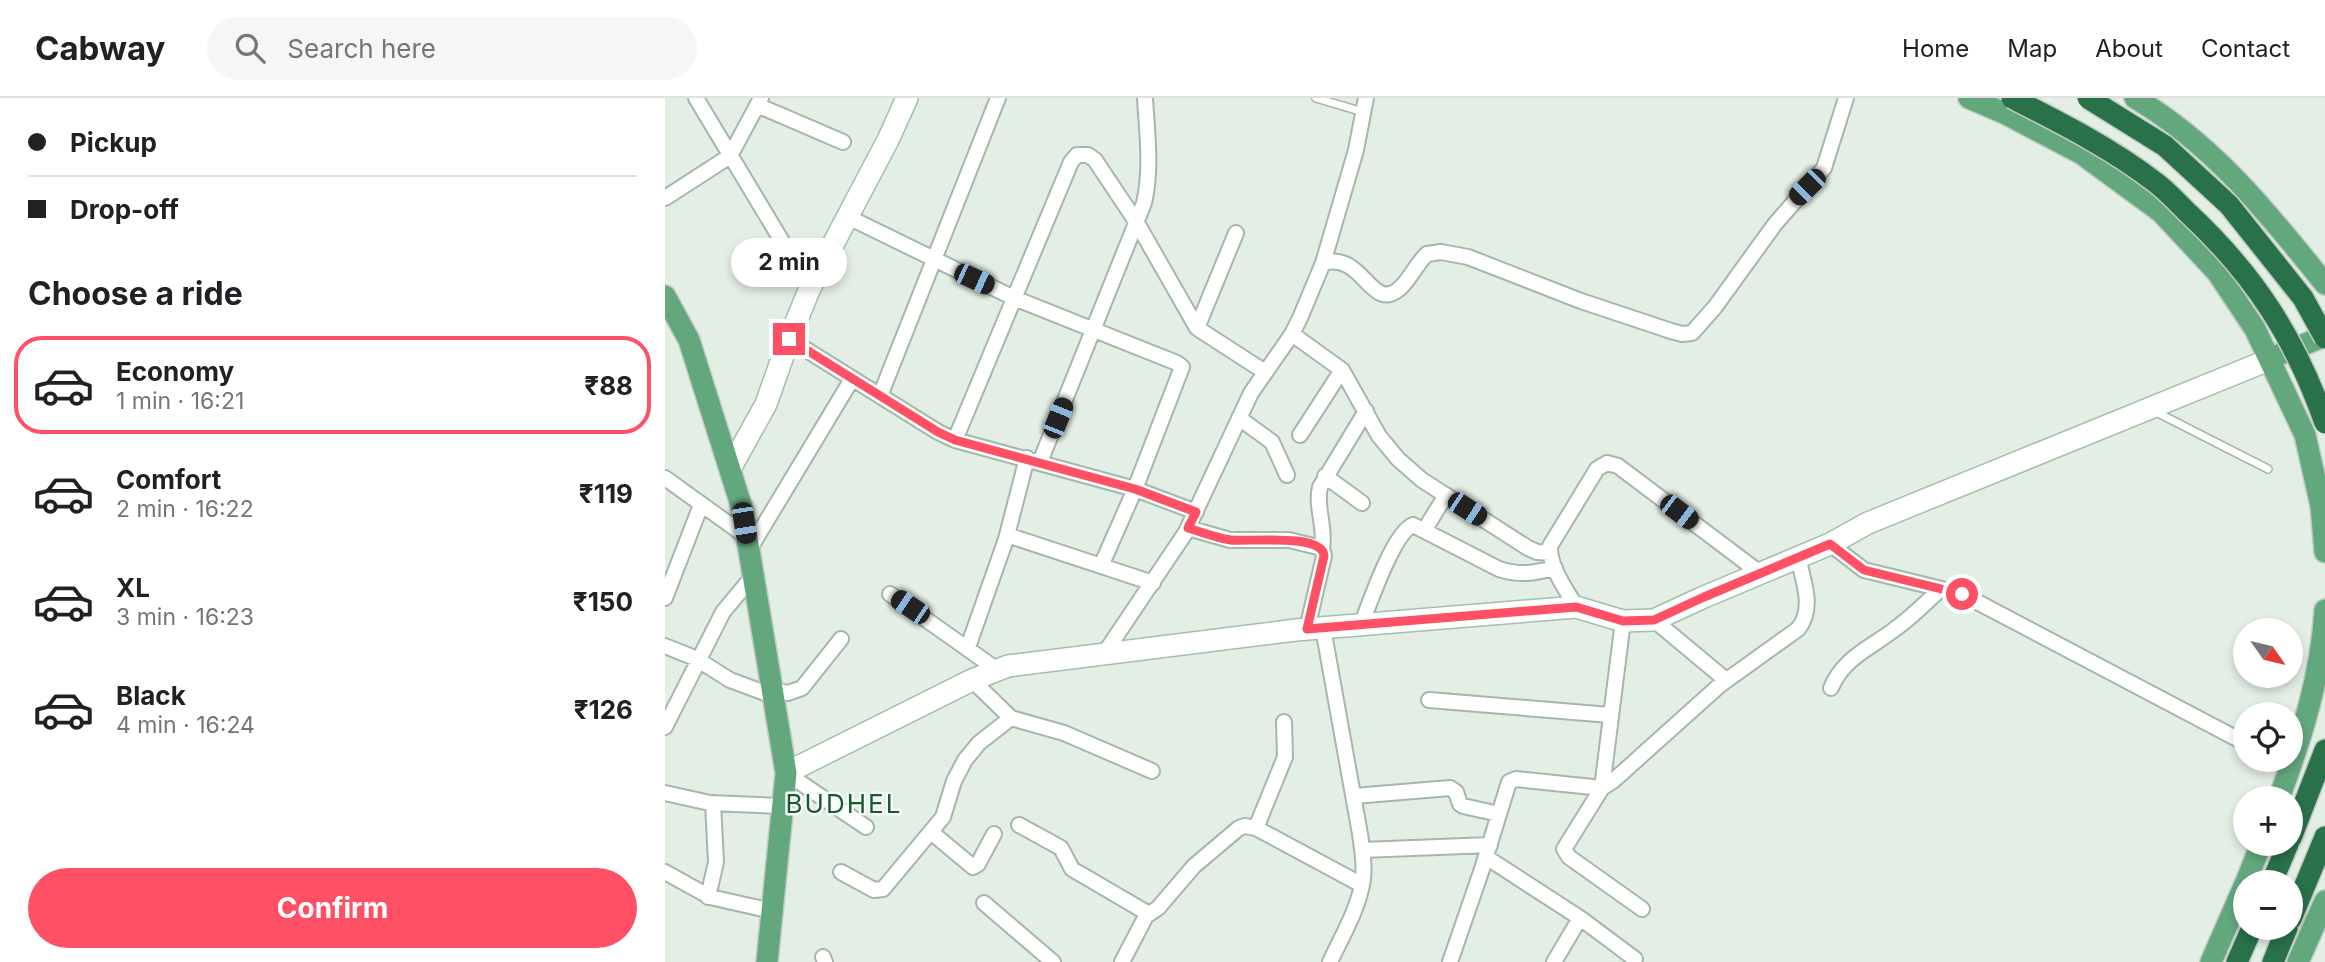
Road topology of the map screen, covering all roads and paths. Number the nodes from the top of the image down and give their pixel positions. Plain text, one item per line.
1 (696, 98) edge
2 (907, 98) edge
3 (998, 98) edge
4 (1145, 98) edge
5 (1316, 98) edge
6 (1846, 98) edge
7 (1969, 98) edge
8 (2012, 98) edge
9 (2088, 98) edge
10 (2135, 98) edge
11 (759, 102) edge
12 (1364, 105) edge
13 (843, 142) dead end
14 (730, 156) junction
15 (665, 198) edge
16 (848, 217) junction
17 (1137, 223) junction
18 (1236, 233) dead end
19 (934, 260) junction
20 (1323, 263) junction
21 (2325, 284) edge
22 (810, 288) junction
23 (665, 296) edge
24 (1014, 298) junction
25 (1196, 328) junction
26 (1093, 331) junction
27 (1292, 334) junction
28 (2325, 337) edge
29 (789, 339) junction
30 (2271, 359) junction
31 (1342, 370) junction
32 (1265, 372) junction
33 (852, 379) junction
34 (880, 396) junction
35 (2151, 409) junction
36 (1366, 411) junction
37 (1239, 418) junction
38 (2325, 423) edge
39 (1300, 435) dead end
40 (955, 440) junction
41 (1034, 460) junction
42 (730, 469) junction
43 (2268, 469) dead end
44 (1287, 475) dead end
45 (1325, 476) junction
46 (667, 486) edge
47 (1135, 489) junction
48 (1446, 495) junction
49 (1362, 503) dead end
50 (701, 505) junction
51 (1196, 512) junction
52 (1188, 528) junction
53 (1425, 529) junction
54 (1007, 535) junction
55 (748, 544) junction
56 (1830, 544) junction
57 (1322, 548) junction
58 (2325, 552) edge
59 (1550, 553) junction
60 (1798, 557) junction
61 (1101, 566) junction
62 (1555, 568) junction
63 (1760, 573) junction
64 (753, 576) junction
65 (1153, 583) junction
66 (1941, 589) junction
67 (890, 594) dead end
68 (665, 598) edge
69 (1576, 607) junction
70 (2325, 610) edge
71 (1654, 620) junction
72 (1623, 621) junction
73 (1361, 625) junction
74 (1315, 629) junction
75 (841, 639) dead end
76 (665, 646) edge
77 (968, 647) junction
78 (1104, 654) junction
79 (699, 661) junction
80 (996, 669) junction
81 (972, 680) junction
82 (1726, 680) junction
83 (1831, 688) dead end
84 (772, 693) junction
85 (1429, 701) dead end
86 (1610, 715) junction
87 (1011, 718) junction
88 (1284, 722) dead end
89 (665, 727) edge
90 (2233, 737) edge
91 (2325, 750) edge
92 (1152, 771) dead end
93 (786, 773) junction
94 (2283, 786) edge
95 (1602, 788) junction
96 (665, 793) edge
97 (1354, 796) junction
98 (713, 803) junction
99 (783, 806) junction
100 (2303, 807) edge
101 (1499, 814) junction
102 (1019, 825) dead end
103 (866, 827) dead end
104 (1256, 828) junction
105 (931, 832) junction
106 (994, 834) dead end
107 (2325, 837) edge
108 (1485, 849) junction
109 (1362, 850) junction
110 (665, 872) edge
111 (841, 872) dead end
112 (1362, 885) junction
113 (2303, 890) edge
114 (708, 897) junction
115 (2325, 901) edge
116 (984, 903) dead end
117 (1642, 909) dead end
118 (772, 911) junction
119 (2233, 912) edge
120 (1149, 914) junction
121 (1580, 918) junction
122 (2247, 940) edge
123 (2282, 940) edge
124 (1635, 959) dead end
125 (768, 962) edge
126 (1053, 962) edge
127 (1122, 962) edge
128 (1330, 962) edge
129 (1450, 962) edge
130 (1554, 962) edge
131 (2211, 962) edge
132 (2237, 962) edge
133 (2273, 962) edge
134 (2298, 962) edge

1 - 14 street
2 - 16 street
3 - 19 street
4 - 17 street
5 - 12 lane
6 - 20 street
7 - 30 main road
8 - 38 highway, bridge
9 - 28 highway, bridge
10 - 21 main road
11 - 13 street
11 - 14 street
12 - 20 street
14 - 15 street
14 - 22 street
16 - 19 street
16 - 22 street
17 - 24 street
17 - 25 street
17 - 26 street
18 - 25 street
19 - 24 street
19 - 34 street
20 - 27 street
22 - 29 street
23 - 42 main road
24 - 26 street
24 - 40 street
25 - 32 street
26 - 41 street
26 - 47 street
27 - 31 street
27 - 32 street
28 - 30 main road
29 - 33 street
29 - 42 street
30 - 35 street
30 - 58 main road
31 - 36 street
31 - 39 street
32 - 37 street
33 - 34 street
33 - 55 street
34 - 40 street
35 - 43 lane
35 - 56 street
36 - 45 street
36 - 48 street
37 - 44 street
37 - 51 street
40 - 41 street
41 - 47 street
41 - 54 street
42 - 55 main road
45 - 49 street
45 - 57 street
46 - 50 street
47 - 51 street
47 - 61 street
48 - 53 street
48 - 59 street
50 - 55 street
50 - 68 street
51 - 52 street
52 - 57 street
52 - 65 street
53 - 62 street
53 - 73 street
54 - 61 street
54 - 77 street
55 - 64 main road
56 - 60 street
56 - 66 street
57 - 74 street
59 - 62 street
59 - 63 street
60 - 63 street
60 - 82 street
61 - 65 street
62 - 69 street
63 - 71 street
64 - 79 street
64 - 84 main road
65 - 78 street
66 - 83 street
66 - 90 street
67 - 77 street
69 - 72 street
69 - 73 street
70 - 94 main road
71 - 72 street
71 - 82 street
72 - 86 street
73 - 74 street
74 - 78 street
74 - 97 street
75 - 84 street
76 - 79 street
77 - 80 street
78 - 80 street
79 - 84 street
79 - 89 street
80 - 81 street
81 - 87 street
81 - 93 street
82 - 95 street
84 - 93 main road
85 - 86 street
86 - 95 street
87 - 92 street
87 - 105 street
88 - 104 street
91 - 100 highway
93 - 99 main road
93 - 103 street
95 - 101 street
95 - 117 street
96 - 98 street
97 - 101 street
97 - 109 street
98 - 99 street
98 - 114 street
99 - 118 main road
101 - 108 street
102 - 120 street
104 - 112 street
104 - 120 street
105 - 106 street
105 - 111 street
107 - 113 highway
108 - 109 street
108 - 121 street
108 - 129 street
109 - 112 street
110 - 114 street
112 - 128 street
114 - 118 street
115 - 134 main road
116 - 126 street
118 - 125 main road
119 - 131 main road
120 - 127 street
121 - 124 street
121 - 130 street
122 - 132 highway
123 - 133 highway

